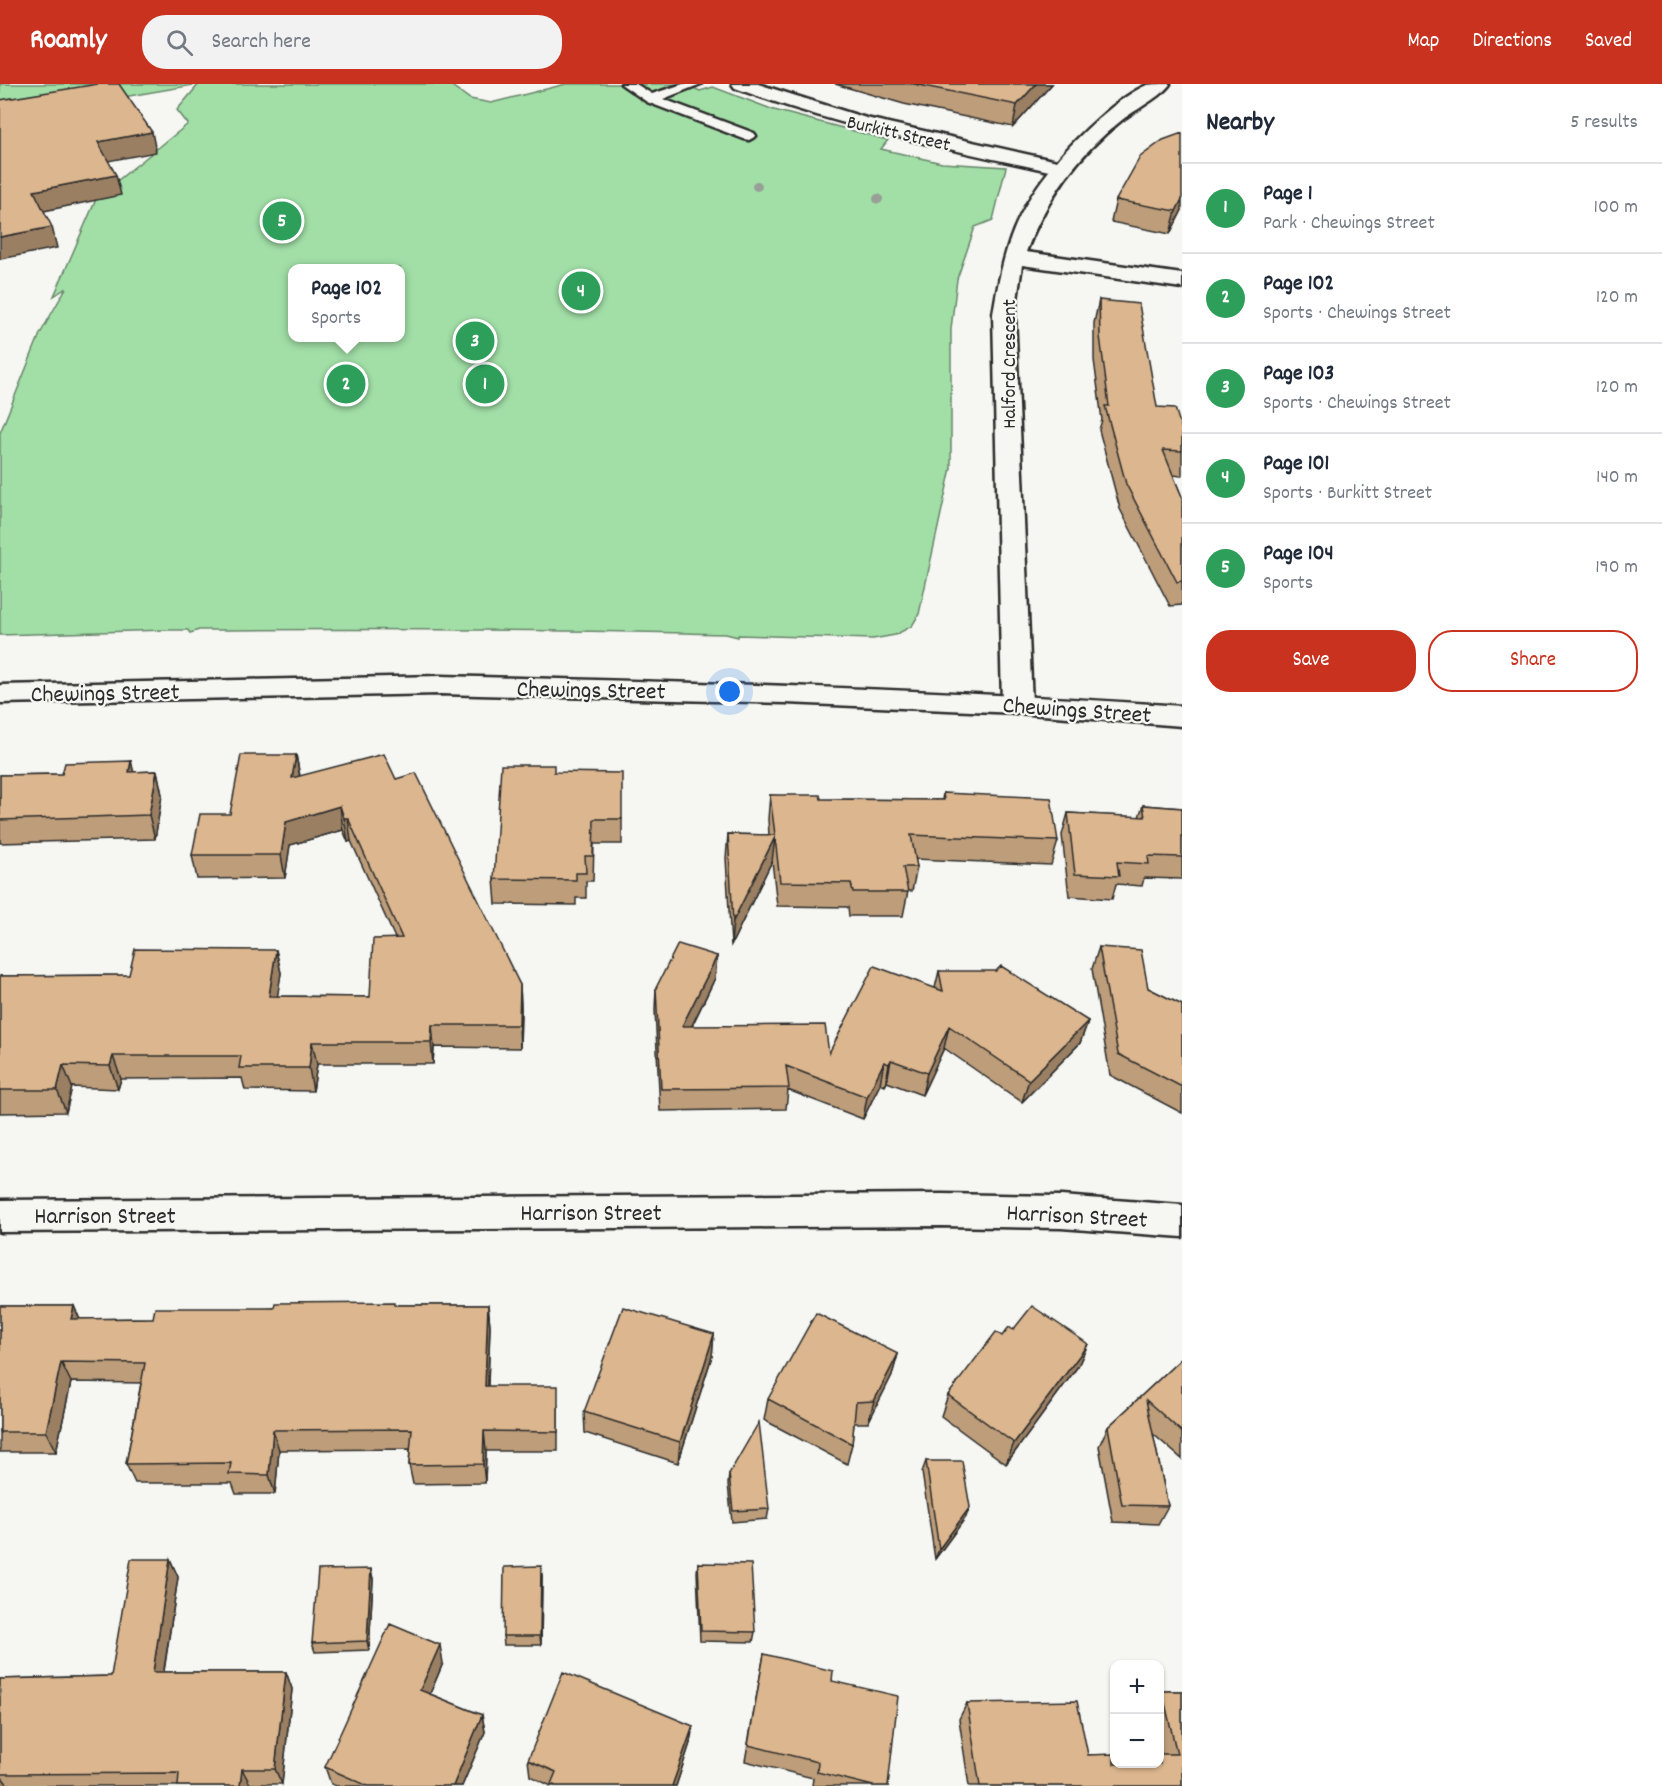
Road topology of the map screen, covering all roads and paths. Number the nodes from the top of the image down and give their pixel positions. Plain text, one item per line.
1 (627, 84) edge
2 (694, 84) edge
3 (741, 84) edge
4 (1161, 84) edge
5 (651, 99) junction
6 (749, 136) dead end
7 (1061, 168) junction
8 (1014, 258) junction
9 (1182, 281) edge
10 (0, 694) edge
11 (1017, 704) junction
12 (1182, 716) edge
13 (0, 1216) edge
14 (1182, 1221) edge

1 - 5 lane
2 - 5 lane
3 - 7 street, Burkitt Street
4 - 7 street, Halford Crescent
5 - 6 lane
7 - 8 street, Halford Crescent
8 - 9 street
8 - 11 street, Halford Crescent
10 - 11 street, Chewings Street
11 - 12 street, Chewings Street
13 - 14 street, Harrison Street

